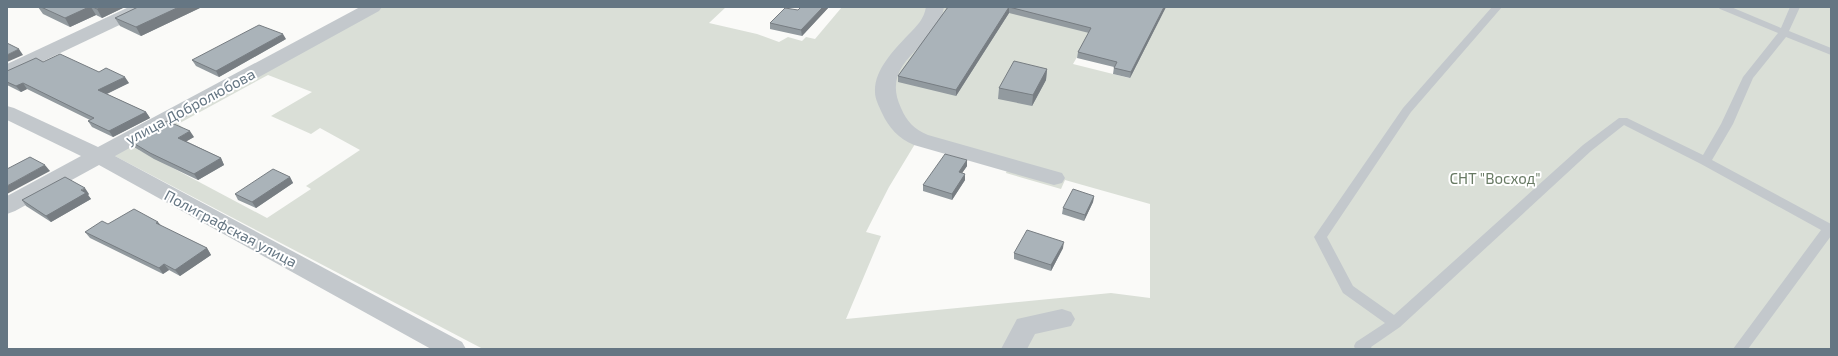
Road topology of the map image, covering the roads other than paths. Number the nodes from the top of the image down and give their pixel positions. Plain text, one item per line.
1 (143, 7) edge
2 (373, 7) edge
3 (935, 7) edge
4 (1497, 7) edge
5 (1723, 7) edge
6 (1795, 7) edge
7 (1784, 32) junction
8 (1831, 52) edge
9 (7, 71) edge
10 (7, 112) edge
11 (98, 156) junction
12 (1705, 160) junction
13 (1054, 178) dead end
14 (7, 206) edge
15 (1830, 229) edge
16 (1062, 320) dead end
17 (1395, 322) junction
18 (453, 349) edge
19 (1014, 349) edge
20 (1364, 349) edge
21 (1740, 349) edge

1 - 9 street
2 - 11 street, улица Добролюбова
3 - 13 street
4 - 17 lane
5 - 7 lane
6 - 7 lane
7 - 8 lane
7 - 12 lane
10 - 11 street, Полиграфская улица
11 - 14 street, улица Добролюбова
11 - 18 street, Полиграфская улица
12 - 15 lane
12 - 17 lane
15 - 21 lane
16 - 19 street
17 - 20 lane

